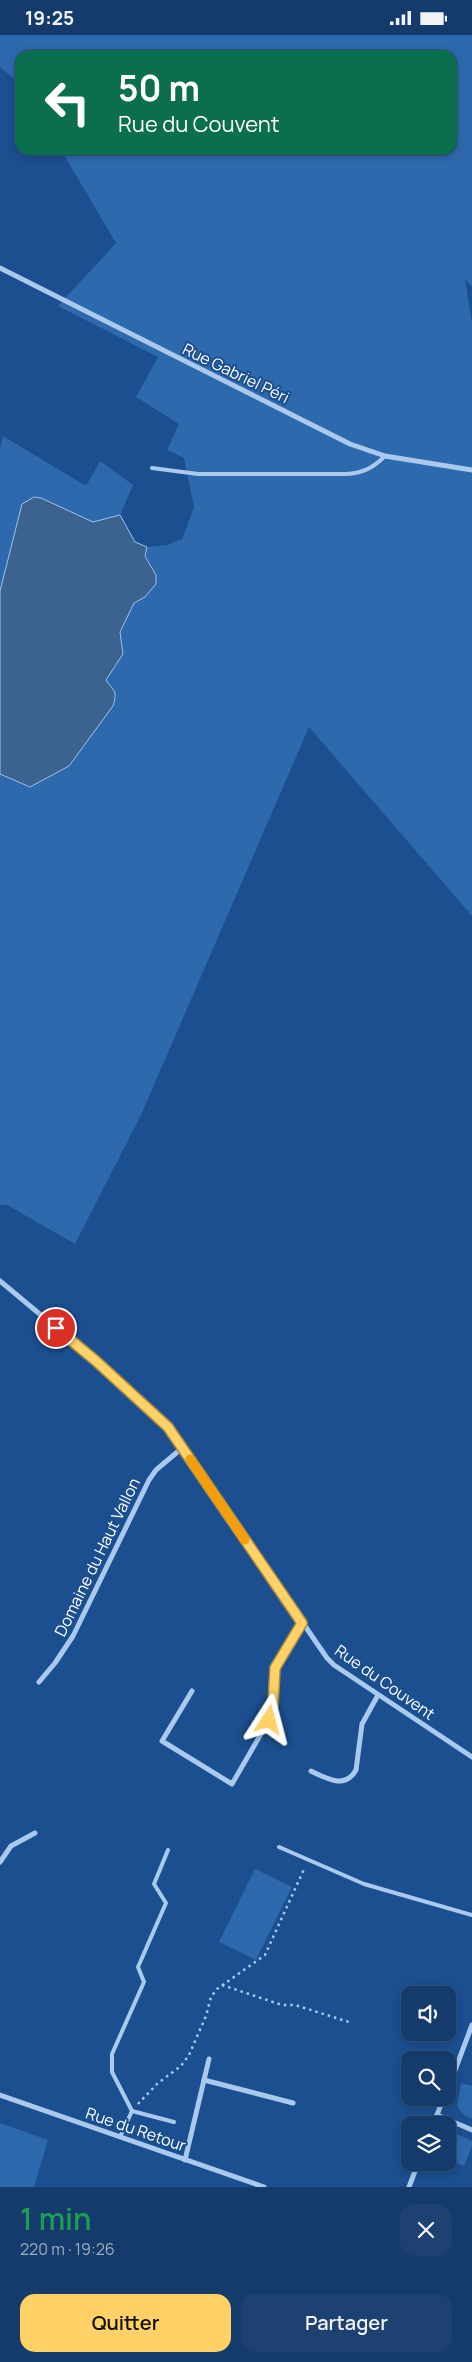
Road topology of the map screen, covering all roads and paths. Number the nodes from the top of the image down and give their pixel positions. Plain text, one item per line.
1 (0, 268) edge
2 (385, 456) junction
3 (152, 468) dead end
4 (472, 470) edge
5 (0, 1281) edge
6 (182, 1448) junction
7 (302, 1623) junction
8 (39, 1682) dead end
9 (192, 1691) dead end
10 (378, 1695) junction
11 (472, 1757) edge
12 (311, 1771) dead end
13 (36, 1833) dead end
14 (279, 1847) dead end
15 (168, 1850) dead end
16 (308, 1860) junction
17 (0, 1862) edge
18 (472, 1915) edge
19 (222, 1985) junction
20 (349, 2022) dead end
21 (472, 2025) edge
22 (209, 2059) dead end
23 (456, 2068) edge
24 (204, 2080) junction
25 (0, 2095) edge
26 (293, 2103) dead end
27 (440, 2106) edge
28 (132, 2111) junction
29 (437, 2115) joint
30 (174, 2122) dead end
31 (472, 2130) edge
32 (120, 2137) junction
33 (185, 2160) junction
34 (415, 2171) edge
35 (264, 2187) edge
36 (409, 2187) edge

1 - 2 street, Rue Gabriel Péri
2 - 3 lane
2 - 4 street, Rue Gabriel Péri
5 - 6 street, Rue du Couvent
6 - 7 street, Rue du Couvent
6 - 8 street, Domaine du Haut Vallon
7 - 9 street
7 - 10 street, Rue du Couvent
10 - 11 street, Rue du Couvent
10 - 12 street
13 - 17 street
14 - 16 lane
15 - 28 lane
16 - 18 lane
16 - 19 path
19 - 20 path
19 - 28 path
21 - 23 street
22 - 24 street
24 - 26 street
24 - 33 street
25 - 32 street, Rue du Retour
27 - 29 street
28 - 30 lane
28 - 32 lane
29 - 31 street
32 - 33 street, Rue du Retour
33 - 35 street, Rue du Retour
34 - 36 street

